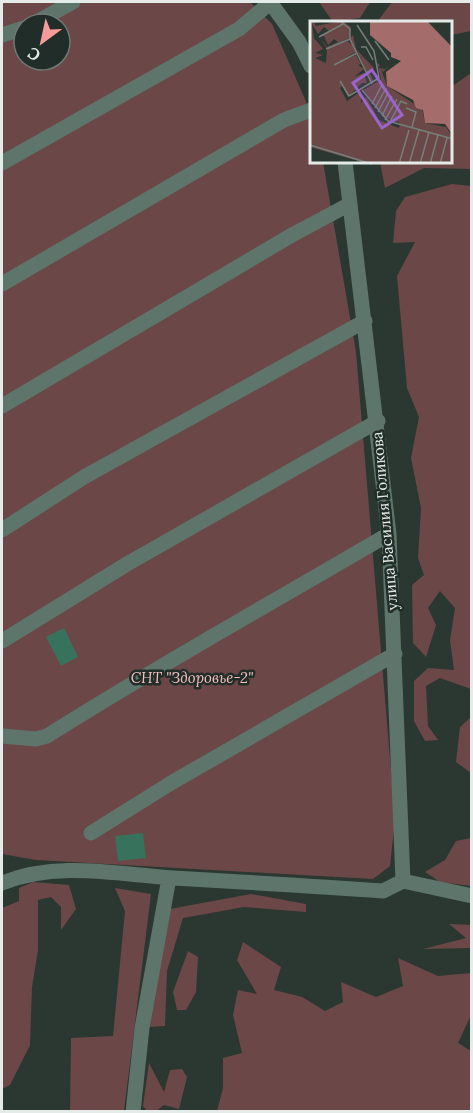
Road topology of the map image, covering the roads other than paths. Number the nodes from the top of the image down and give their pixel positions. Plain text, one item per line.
1 (74, 2) edge
2 (270, 2) edge
3 (55, 12) edge
4 (310, 64) edge
5 (310, 110) edge
6 (2, 163) edge
7 (345, 164) edge
8 (350, 204) junction
9 (2, 284) edge
10 (365, 321) junction
11 (2, 406) edge
12 (378, 421) junction
13 (2, 530) edge
14 (389, 534) junction
15 (2, 641) edge
16 (395, 654) junction
17 (2, 736) edge
18 (91, 833) dead end
19 (169, 878) junction
20 (403, 881) junction
21 (2, 883) edge
22 (471, 896) edge
23 (133, 1112) edge

1 - 3 street
2 - 4 street
2 - 6 street
5 - 9 street
7 - 8 street, улица Василия Голикова
8 - 10 street, улица Василия Голикова
8 - 11 street
10 - 12 street, улица Василия Голикова
10 - 13 street
12 - 14 street, улица Василия Голикова
12 - 15 street
14 - 16 street, улица Василия Голикова
14 - 17 street
16 - 18 street
16 - 20 street, улица Василия Голикова
19 - 20 street
19 - 21 street
19 - 23 street
20 - 22 street

